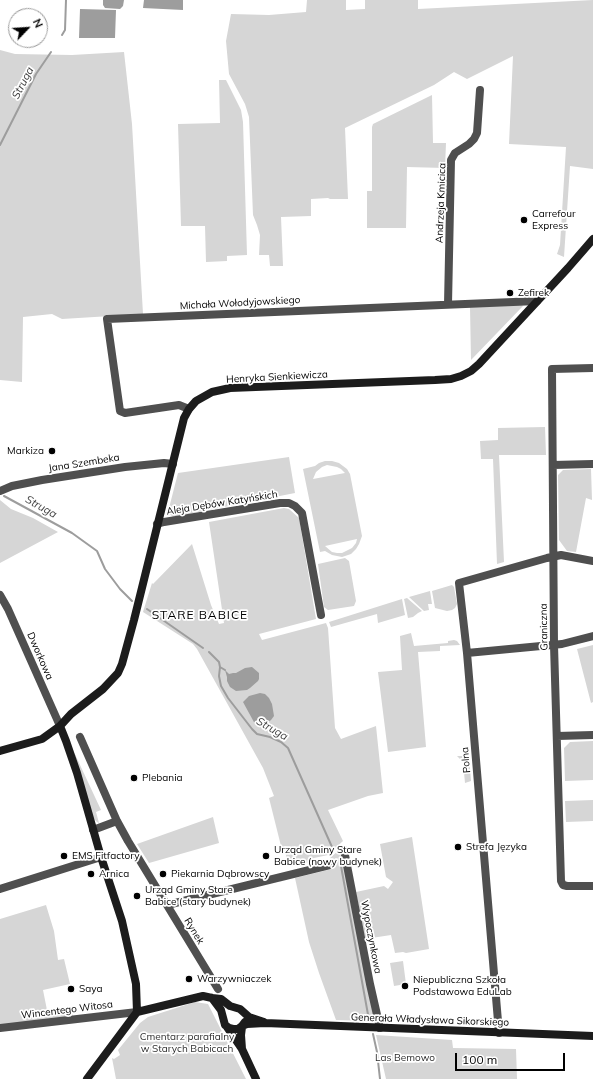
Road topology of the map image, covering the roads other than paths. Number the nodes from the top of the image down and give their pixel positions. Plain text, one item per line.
1 (480, 90) dead end
2 (593, 239) edge
3 (537, 301) junction
4 (448, 304) junction
5 (593, 368) edge
6 (189, 409) junction
7 (173, 464) junction
8 (593, 464) edge
9 (553, 465) junction
10 (0, 491) edge
11 (158, 524) junction
12 (554, 556) junction
13 (593, 561) edge
14 (0, 595) edge
15 (321, 615) dead end
16 (593, 636) edge
17 (554, 645) junction
18 (467, 653) junction
19 (60, 726) junction
20 (593, 735) edge
21 (557, 736) junction
22 (80, 737) dead end
23 (0, 751) edge
24 (118, 821) junction
25 (93, 830) junction
26 (344, 850) dead end
27 (101, 857) junction
28 (330, 865) dead end
29 (593, 886) edge
30 (0, 889) edge
31 (167, 905) junction
32 (218, 989) dead end
33 (212, 998) junction
34 (234, 1008) junction
35 (137, 1012) junction
36 (244, 1013) junction
37 (224, 1022) junction
38 (266, 1023) junction
39 (242, 1027) junction
40 (0, 1028) edge
41 (380, 1028) junction
42 (499, 1033) junction
43 (593, 1036) edge
44 (242, 1049) junction
45 (87, 1079) edge
46 (256, 1079) edge

1 - 4 street, Andrzeja Kmicica
2 - 3 street, Henryka Sienkiewicza
3 - 4 street, Michała Wołodyjowskiego
3 - 6 street, Henryka Sienkiewicza
4 - 6 street, Michała Wołodyjowskiego
5 - 9 street, Graniczna
6 - 7 street, Henryka Sienkiewicza
7 - 10 street, Jana Szembeka
7 - 11 street, Henryka Sienkiewicza
8 - 9 street
9 - 12 street, Graniczna
11 - 15 street, Aleja Dębów Katyńskich
11 - 19 street, Henryka Sienkiewicza
12 - 13 street, Polna
12 - 17 street, Graniczna
12 - 18 street, Polna
14 - 19 street, Dworkowa
16 - 17 street
17 - 18 street
17 - 21 street, Graniczna
18 - 42 street, Polna
19 - 23 street, Henryka Sienkiewicza
19 - 25 street
20 - 21 street
21 - 29 street, Graniczna
22 - 24 street, Rynek
24 - 25 street
24 - 31 street, Rynek
25 - 27 street
26 - 41 street, Wypoczynkowa
27 - 30 street
27 - 35 street
28 - 31 street
31 - 32 street, Rynek
33 - 34 street
33 - 35 street
33 - 37 street
34 - 36 street
34 - 37 street
35 - 40 street, Wincentego Witosa
35 - 45 street
36 - 38 street, Generała Władysława Sikorskiego
36 - 39 street
37 - 39 street
37 - 44 street
38 - 39 street, Generała Władysława Sikorskiego
38 - 41 street, Generała Władysława Sikorskiego
39 - 44 street
41 - 42 street, Generała Władysława Sikorskiego
42 - 43 street, Generała Władysława Sikorskiego
44 - 46 street

